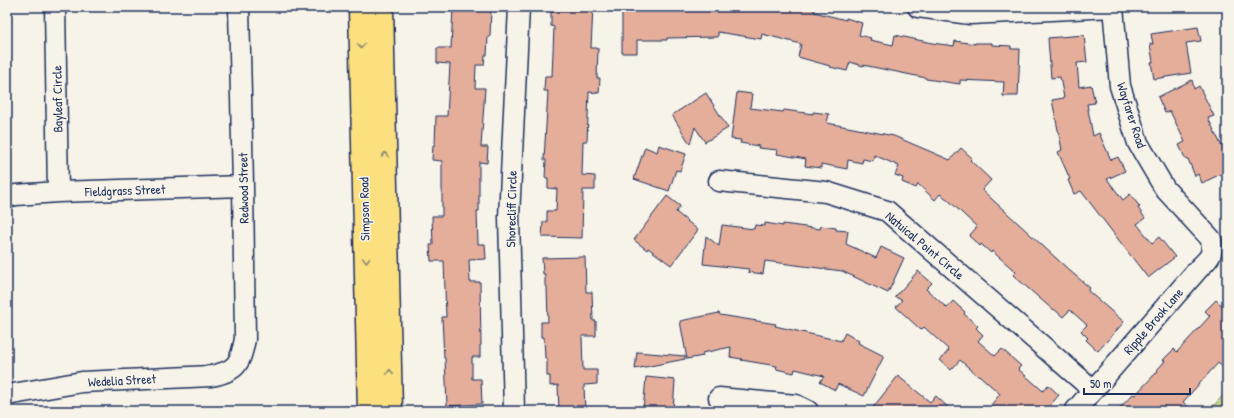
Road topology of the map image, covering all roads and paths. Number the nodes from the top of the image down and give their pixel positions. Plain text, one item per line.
1 (55, 7) edge
2 (239, 7) edge
3 (360, 7) edge
4 (382, 7) edge
5 (519, 7) edge
6 (918, 7) edge
7 (1113, 7) edge
8 (719, 181) dead end
9 (243, 186) junction
10 (58, 192) junction
11 (7, 197) edge
12 (1212, 249) joint
13 (236, 366) joint
14 (1093, 390) junction
15 (7, 395) edge
16 (719, 398) dead end
17 (369, 411) edge
18 (391, 411) edge
19 (514, 411) edge
20 (808, 411) edge
21 (1075, 411) edge

1 - 10 street, Bayleaf Circle
2 - 9 street, Redwood Street
3 -> 17 main road, Simpson Road
18 -> 4 main road, Simpson Road
5 - 19 street, Shorecliff Circle
6 - 7 street
7 - 12 street, Wayfarer Road
8 - 14 street, Natuical Point Circle
9 - 10 street, Fieldgrass Street
9 - 13 street, Redwood Street
10 - 11 street, Fieldgrass Street
12 - 14 street, Ripple Brook Lane
13 - 15 street, Wedelia Street
14 - 21 street, Ripple Brook Lane
16 - 20 street

